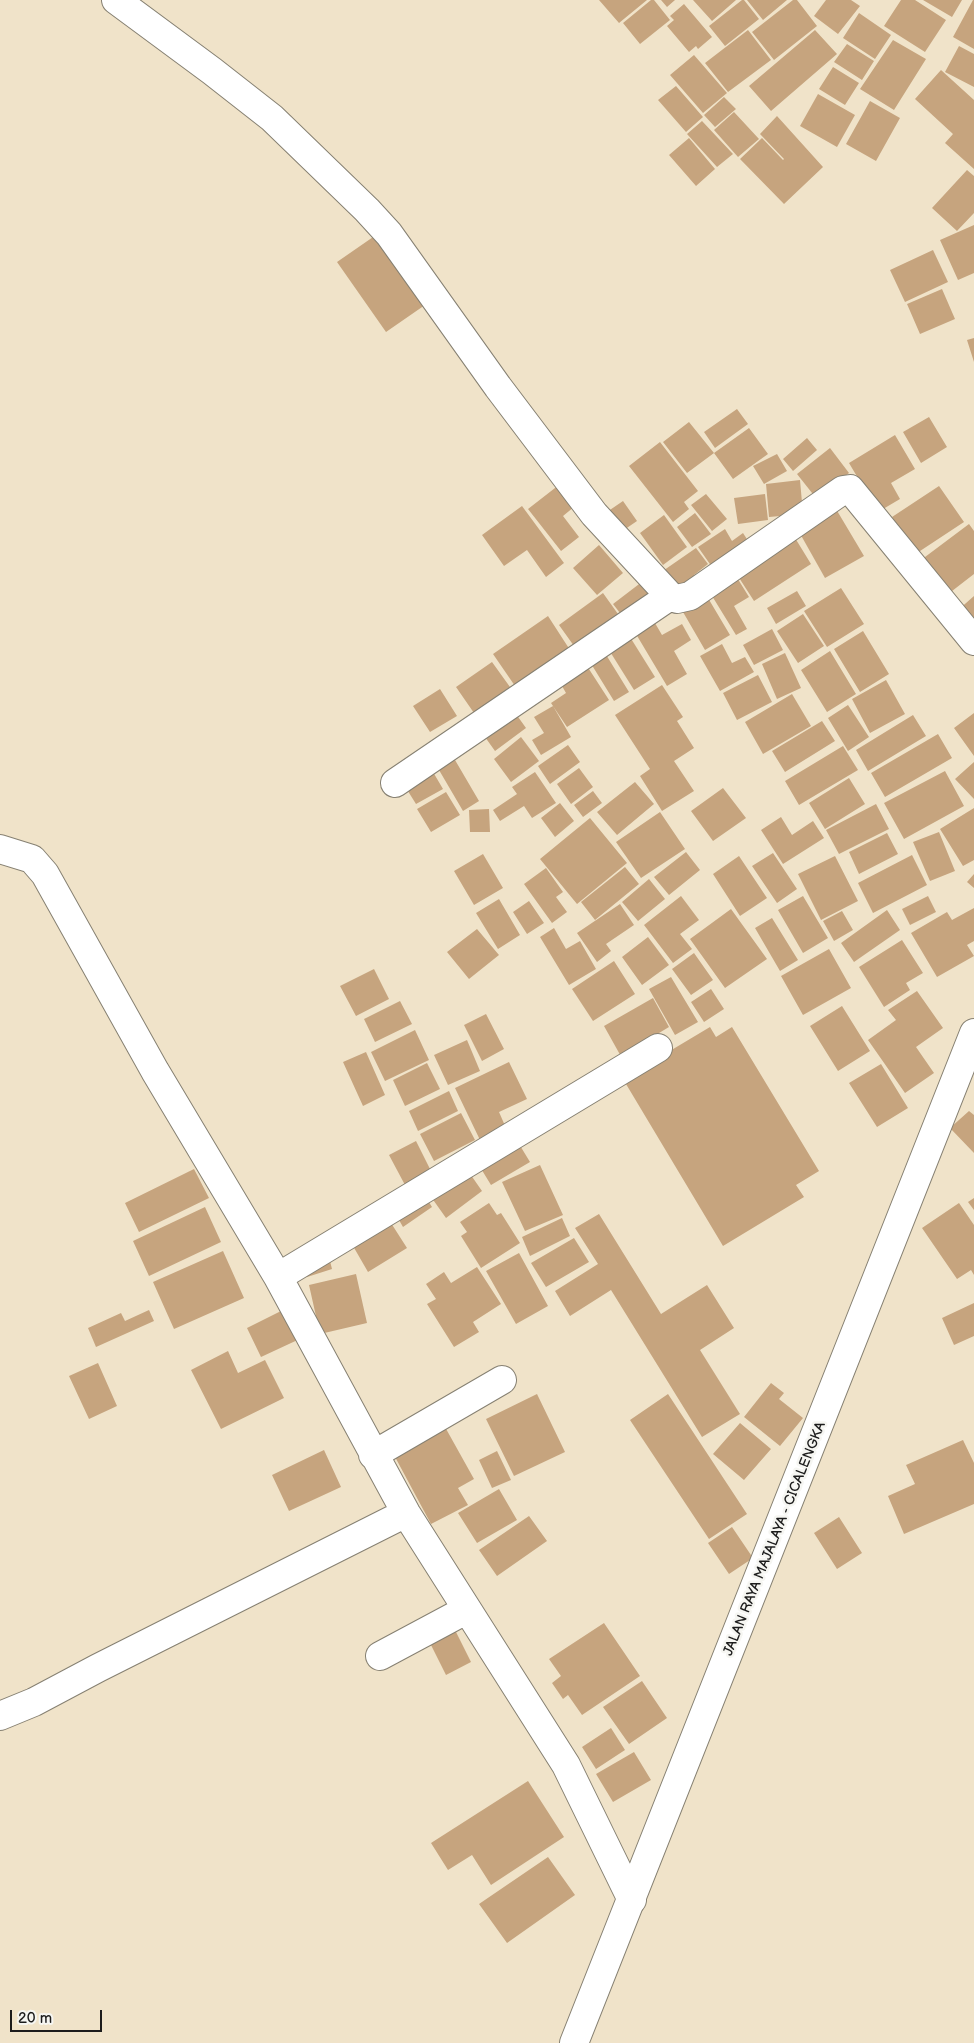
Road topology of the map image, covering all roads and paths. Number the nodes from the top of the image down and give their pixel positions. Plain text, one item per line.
1 (116, 0) edge
2 (670, 596) junction
3 (974, 641) edge
4 (395, 783) dead end
5 (0, 849) edge
6 (974, 1033) edge
7 (658, 1048) dead end
8 (278, 1277) junction
9 (502, 1380) dead end
10 (373, 1455) junction
11 (406, 1513) junction
12 (466, 1610) junction
13 (380, 1656) dead end
14 (0, 1716) edge
15 (632, 1900) junction
16 (574, 2043) edge

1 - 2 street
2 - 3 street
2 - 4 street
5 - 8 street
6 - 15 street, JALAN RAYA MAJALAYA - CICALENGKA
7 - 8 street
8 - 10 street
9 - 10 street
10 - 11 street
11 - 12 street
11 - 14 street
12 - 13 street
12 - 15 street
15 - 16 street, JALAN RAYA MAJALAYA - CICALENGKA

